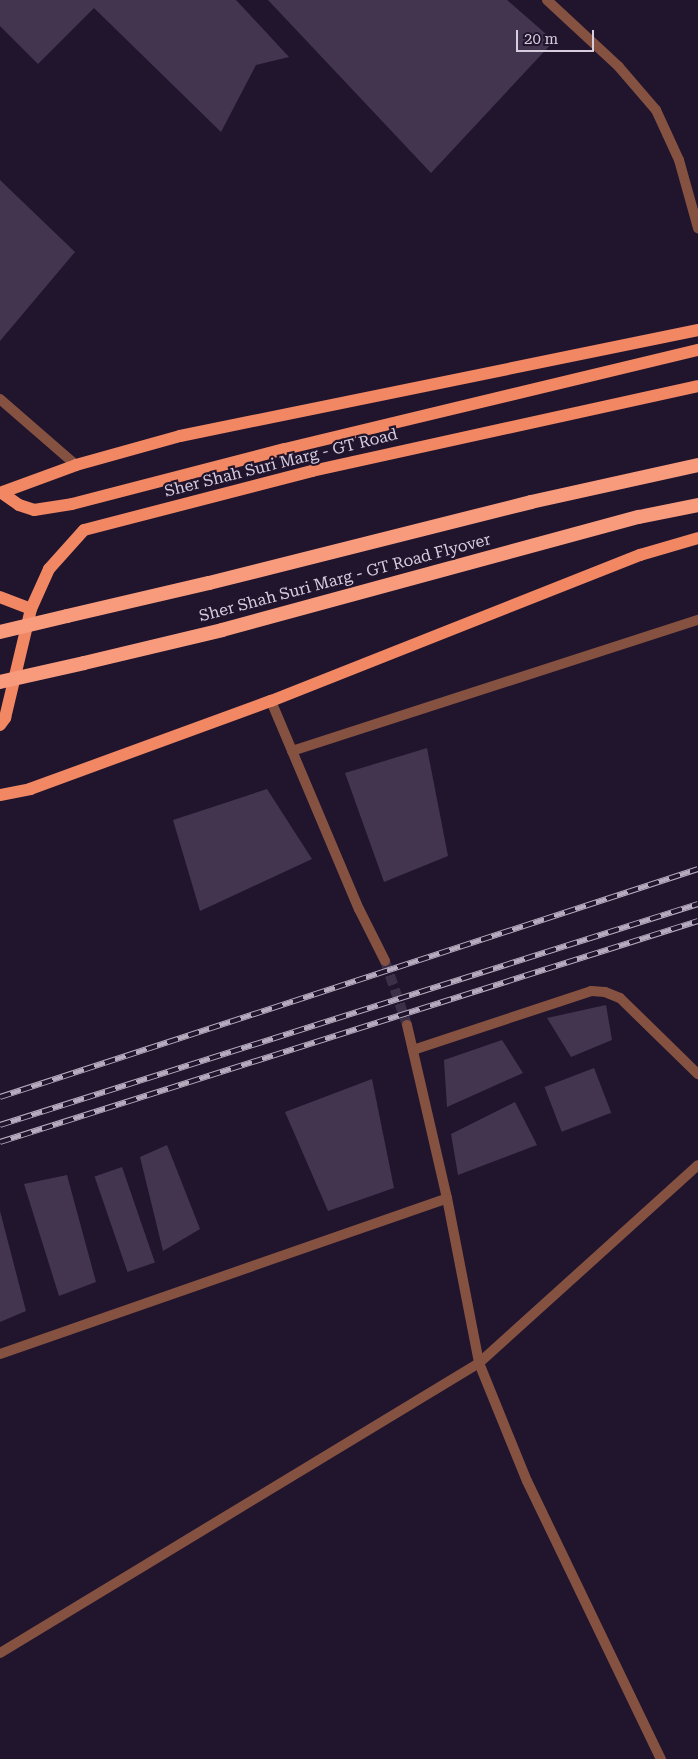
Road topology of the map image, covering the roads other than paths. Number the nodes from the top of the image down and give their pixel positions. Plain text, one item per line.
1 (547, 0) edge
2 (698, 228) edge
3 (698, 330) edge
4 (698, 350) edge
5 (698, 386) edge
6 (0, 399) edge
7 (698, 464) edge
8 (76, 465) junction
9 (1, 493) edge
10 (698, 505) edge
11 (698, 538) edge
12 (0, 598) edge
13 (31, 609) junction
14 (698, 620) edge
15 (0, 632) edge
16 (0, 682) edge
17 (271, 701) junction
18 (0, 725) edge
19 (292, 752) junction
20 (0, 795) edge
21 (385, 961) tunnel mouth
22 (407, 1025) tunnel mouth
23 (413, 1050) junction
24 (698, 1074) edge
25 (698, 1164) edge
26 (447, 1198) junction
27 (0, 1354) edge
28 (479, 1363) junction
29 (0, 1653) edge
30 (661, 1759) edge

1 - 2 street
3 - 8 main road
4 - 9 main road
5 - 13 main road, Sher Shah Suri Marg - GT Road
6 - 8 street
7 - 15 highway, Sher Shah Suri Marg - GT Road Flyover, bridge
8 - 9 main road
10 - 16 highway, Sher Shah Suri Marg - GT Road Flyover, bridge
11 - 17 main road
12 - 13 main road
13 - 18 main road, Sher Shah Suri Marg - GT Road
14 - 19 street
17 - 19 street
17 - 20 main road
19 - 21 street
22 - 23 street
23 - 24 street
23 - 26 street
25 - 28 street
26 - 27 street
26 - 28 street
28 - 29 street
28 - 30 street

